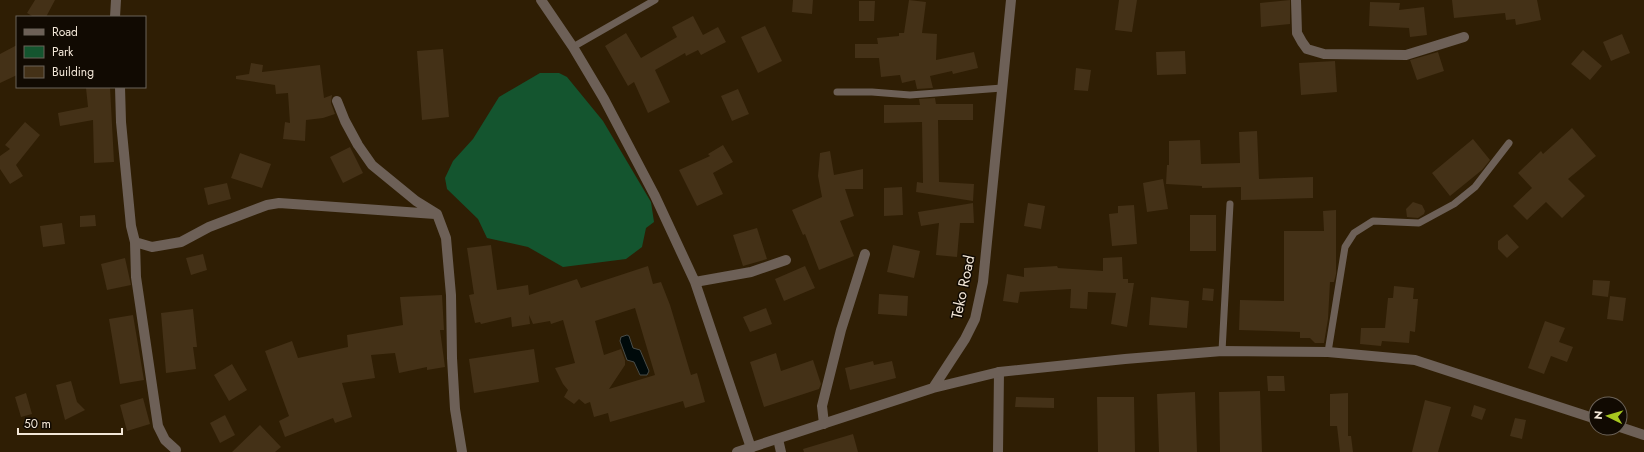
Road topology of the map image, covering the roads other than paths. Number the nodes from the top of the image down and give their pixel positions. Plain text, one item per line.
1 (116, 0) edge
2 (541, 0) edge
3 (655, 0) edge
4 (1011, 0) edge
5 (1296, 0) edge
6 (115, 16) edge
7 (1464, 37) dead end
8 (572, 47) junction
9 (120, 88) edge
10 (1002, 88) junction
11 (837, 92) dead end
12 (337, 101) dead end
13 (1509, 143) dead end
14 (1230, 204) dead end
15 (437, 214) junction
16 (134, 242) junction
17 (865, 254) dead end
18 (786, 260) dead end
19 (695, 282) junction
20 (1222, 351) junction
21 (1328, 352) junction
22 (999, 372) junction
23 (933, 388) junction
24 (1588, 416) edge
25 (824, 424) junction
26 (1628, 430) edge
27 (1644, 435) edge
28 (778, 439) junction
29 (750, 448) junction
30 (176, 450) dead end
31 (462, 452) edge
32 (737, 452) edge
33 (781, 452) edge
34 (998, 452) edge

1 - 6 street
2 - 8 street
3 - 8 lane
4 - 10 street, Teko Road
5 - 7 street
8 - 19 street
9 - 16 street
10 - 11 lane
10 - 23 street, Teko Road
12 - 15 street
13 - 21 lane
14 - 20 lane
15 - 16 street
15 - 31 street
16 - 30 street
17 - 25 street
18 - 19 street
19 - 29 street
20 - 21 street
20 - 22 street
21 - 24 street
22 - 23 street
22 - 34 street
23 - 25 street
25 - 28 street
26 - 27 street
28 - 29 street
28 - 33 street
29 - 32 street

